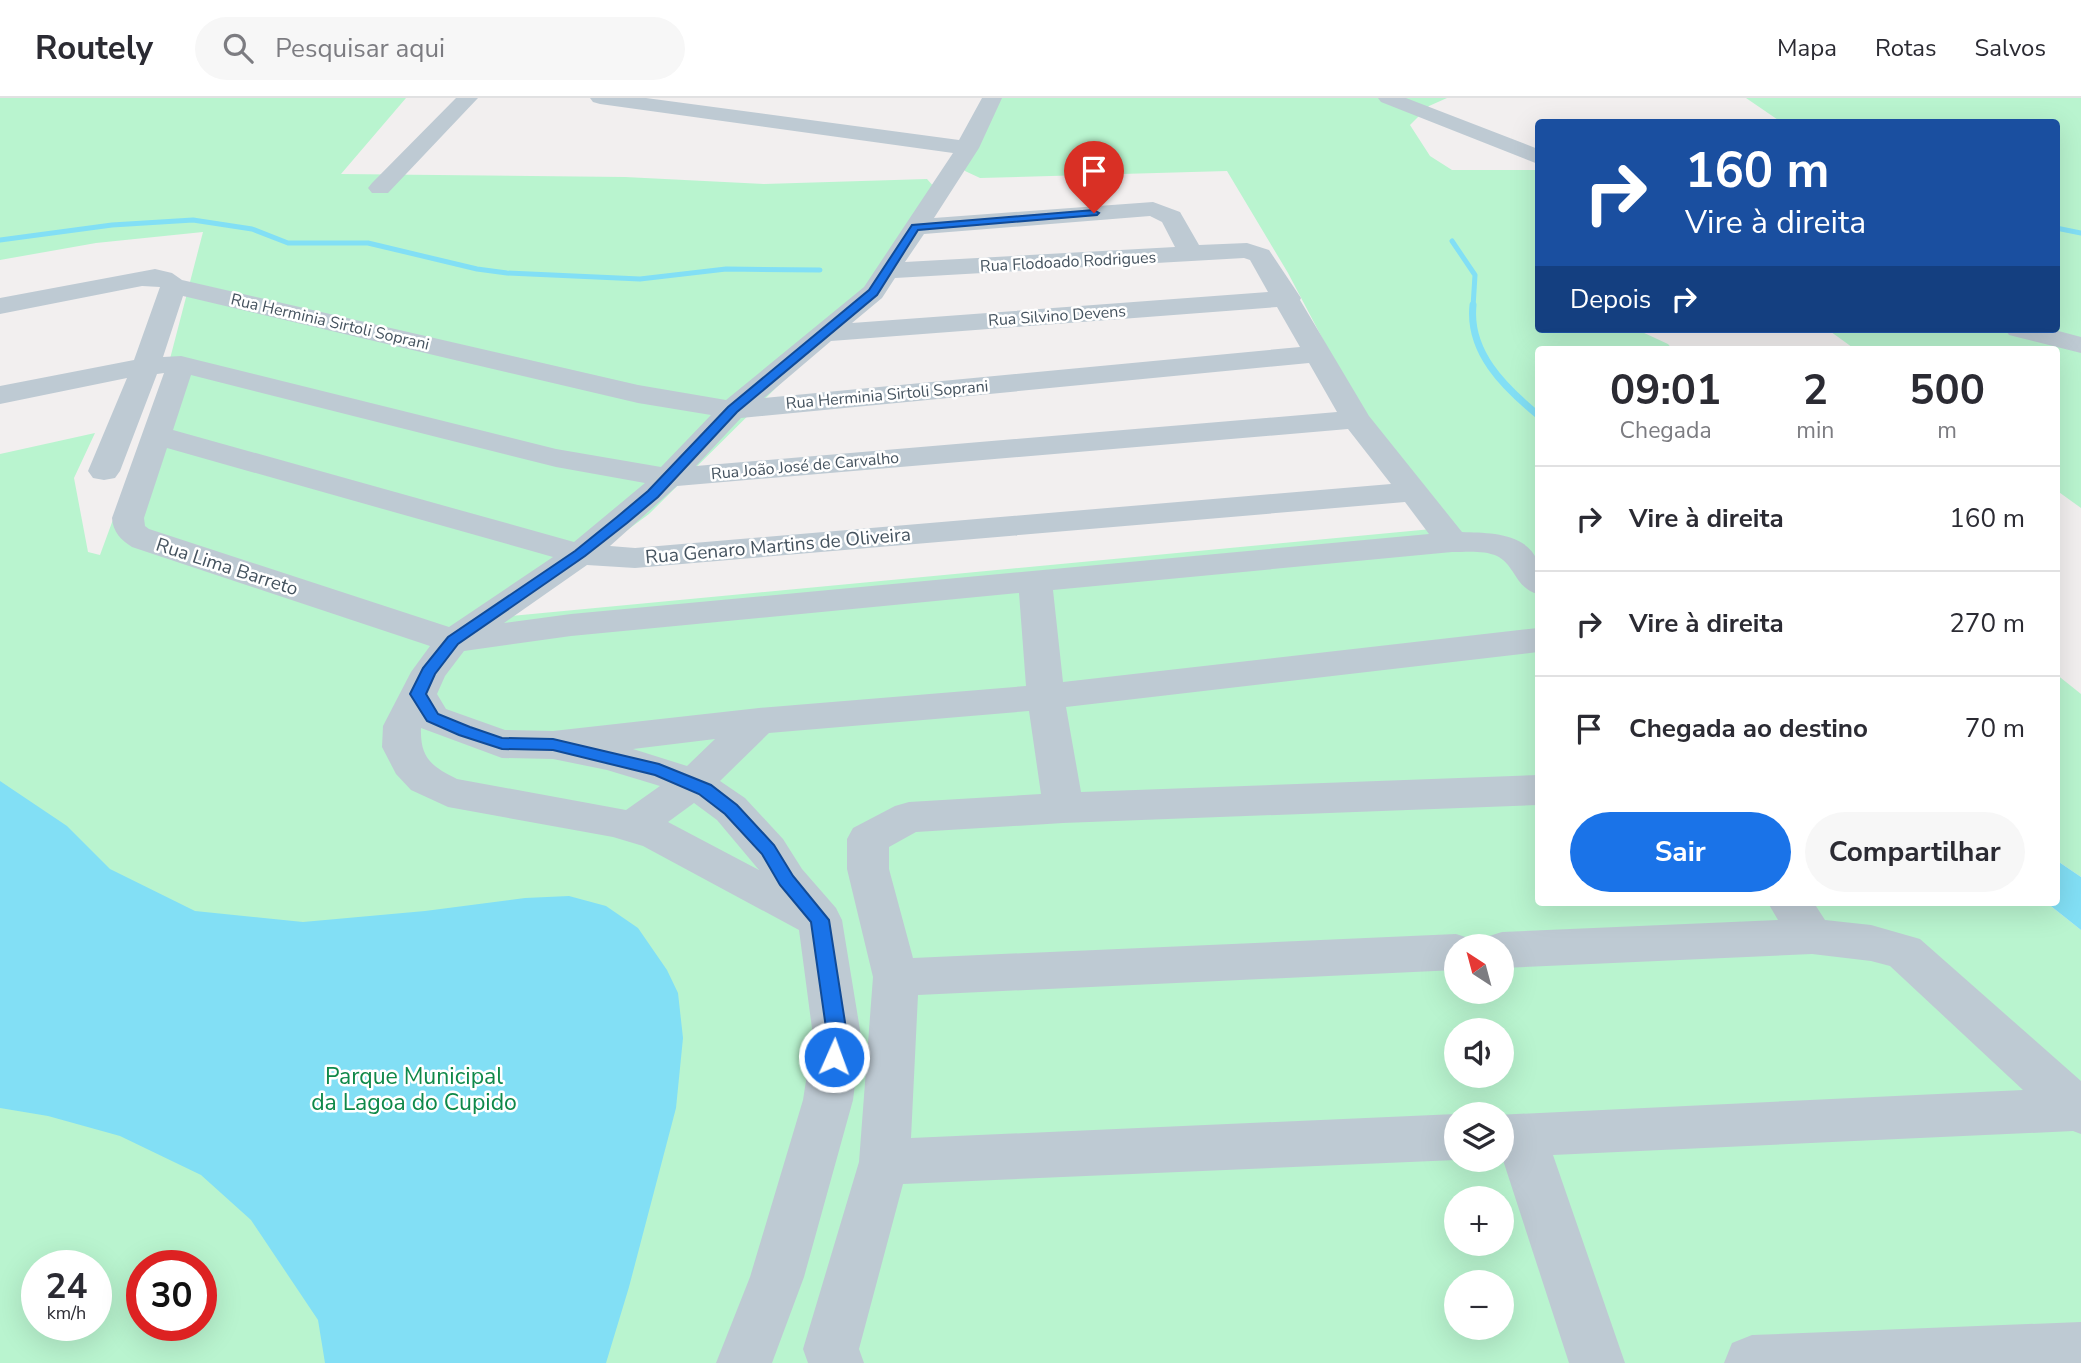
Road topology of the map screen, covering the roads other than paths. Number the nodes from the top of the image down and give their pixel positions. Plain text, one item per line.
1 (468, 98) edge
2 (600, 98) edge
3 (992, 98) edge
4 (1388, 98) edge
5 (968, 148) junction
6 (1535, 156) edge
7 (380, 188) dead end
8 (915, 227) junction
9 (1192, 255) junction
10 (889, 271) junction
11 (173, 286) junction
12 (1288, 298) junction
13 (0, 306) edge
14 (827, 333) junction
15 (2034, 333) edge
16 (2081, 345) edge
17 (1319, 354) junction
18 (181, 364) junction
19 (146, 366) junction
20 (0, 395) edge
21 (732, 410) junction
22 (1356, 418) junction
23 (156, 435) junction
24 (104, 471) dead end
25 (667, 478) junction
26 (1414, 492) junction
27 (1452, 542) junction
28 (580, 554) junction
29 (1535, 579) edge
30 (1035, 583) junction
31 (453, 640) junction
32 (1535, 640) edge
33 (418, 694) junction
34 (1046, 697) junction
35 (759, 721) junction
36 (502, 744) junction
37 (553, 745) junction
38 (693, 783) junction
39 (1535, 790) edge
40 (466, 796) junction
41 (1062, 808) junction
42 (632, 827) junction
43 (1801, 919) edge
44 (820, 920) junction
45 (1514, 949) edge
46 (1444, 953) edge
47 (896, 977) junction
48 (2079, 1111) edge
49 (1514, 1134) edge
50 (1444, 1138) edge
51 (1514, 1142) edge
52 (884, 1162) junction
53 (2081, 1350) edge
54 (744, 1363) edge
55 (836, 1363) edge
56 (1597, 1363) edge
57 (1752, 1363) edge

1 - 7 street
2 - 5 street
3 - 5 street
4 - 6 street
5 - 8 street
8 - 9 street
8 - 10 street
9 - 10 street, Rua Flodoado Rodrigues
9 - 12 street, Rua Flodoado Rodrigues
10 - 14 street
11 - 13 street
11 - 19 street
11 - 21 street, Rua Herminia Sirtoli Soprani
12 - 14 street, Rua Silvino Devens
12 - 17 street
14 - 21 street
15 - 16 street
17 - 21 street, Rua Herminia Sirtoli Soprani
17 - 22 street
18 - 19 street, Rua João José de Carvalho
18 - 23 street, Rua Lima Barreto
18 - 25 street, Rua João José de Carvalho
19 - 20 street, Rua João José de Carvalho
19 - 24 street
21 - 25 street
22 - 25 street, Rua João José de Carvalho
22 - 26 street
23 - 28 street, Rua Genaro Martins de Oliveira
23 - 31 street, Rua Lima Barreto
25 - 28 street
26 - 27 street
26 - 28 street, Rua Genaro Martins de Oliveira
27 - 29 street
27 - 30 street
28 - 31 street
30 - 31 street
30 - 34 street
31 - 33 street
32 - 34 street
33 - 36 street
33 - 40 street
34 - 35 street
34 - 41 street
35 - 37 street
35 - 38 street
36 - 37 street
36 - 40 street
37 - 38 street
38 - 42 street
38 - 44 street
39 - 41 street
40 - 42 street
41 - 47 street
42 - 44 street
43 - 45 street
43 - 48 street
44 - 54 street
46 - 47 street
47 - 52 street
48 - 49 street
50 - 52 street
51 - 56 street
52 - 55 street
53 - 57 street

